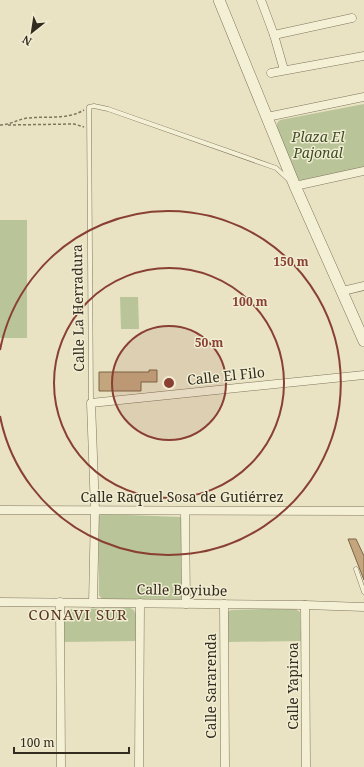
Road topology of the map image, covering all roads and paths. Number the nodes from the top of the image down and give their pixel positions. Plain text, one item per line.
1 (219, 0) edge
2 (261, 0) edge
3 (352, 18) dead end
4 (274, 35) junction
5 (364, 56) edge
6 (284, 70) junction
7 (271, 73) dead end
8 (364, 98) edge
9 (89, 107) junction
10 (267, 117) junction
11 (0, 125) edge
12 (6, 125) junction
13 (89, 131) junction
14 (364, 171) edge
15 (295, 186) junction
16 (364, 286) edge
17 (343, 291) junction
18 (363, 335) edge
19 (364, 375) edge
20 (91, 403) junction
21 (0, 510) edge
22 (95, 510) junction
23 (185, 511) junction
24 (364, 511) edge
25 (356, 569) dead end
26 (364, 592) edge
27 (0, 602) edge
28 (60, 602) junction
29 (93, 603) junction
30 (140, 603) junction
31 (186, 604) junction
32 (224, 604) junction
33 (305, 605) junction
34 (364, 608) edge
35 (61, 767) edge
36 (139, 767) edge
37 (225, 767) edge
38 (306, 767) edge

1 - 10 street
2 - 4 street
3 - 4 street
4 - 6 street
5 - 6 street
6 - 7 street
8 - 10 street
9 - 12 path
9 - 13 lane, Calle La Herradura
9 - 15 lane
10 - 15 street
11 - 12 path
12 - 13 path
13 - 20 lane, Calle La Herradura
14 - 15 street
15 - 17 street
16 - 17 street
17 - 18 street
19 - 20 street, Calle El Filo
20 - 22 street, Calle La Herradura
21 - 22 street, Calle Raquel Sosa de Gutiérrez
22 - 23 street, Calle Raquel Sosa de Gutiérrez
22 - 29 street, Calle La Herradura
23 - 24 street, Calle Raquel Sosa de Gutiérrez
23 - 31 street
25 - 26 lane
27 - 28 street, Calle Boyiube
28 - 29 street, Calle Boyiube
28 - 35 street
29 - 30 street, Calle Boyiube
30 - 31 street, Calle Boyiube
30 - 36 street
31 - 32 street, Calle Boyiube
32 - 33 street, Calle Boyiube
32 - 37 street, Calle Sararenda
33 - 34 street, Calle Boyiube
33 - 38 street, Calle Yapiroa

